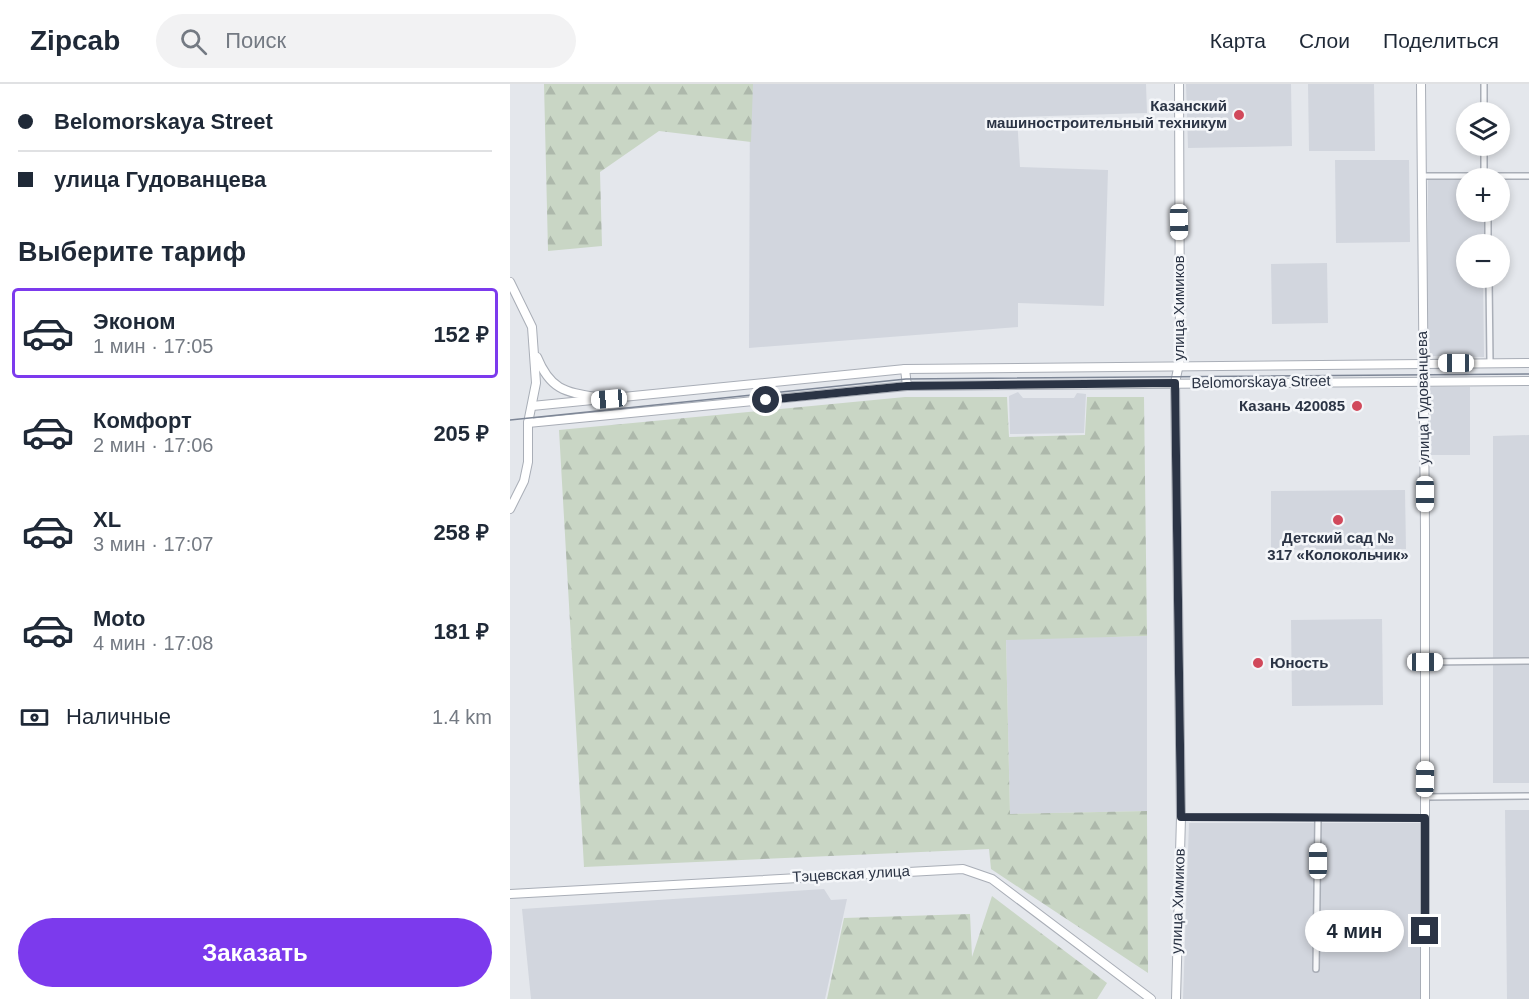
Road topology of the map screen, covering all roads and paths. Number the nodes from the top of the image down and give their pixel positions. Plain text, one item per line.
1 (1179, 84) edge
2 (1421, 84) edge
3 (1484, 84) edge
4 (1484, 102) edge
5 (1421, 176) junction
6 (1510, 176) edge
7 (1529, 176) edge
8 (1456, 177) edge
9 (510, 282) edge
10 (1489, 288) edge
11 (533, 347) junction
12 (1490, 363) junction
13 (1529, 363) edge
14 (1424, 364) junction
15 (1179, 366) junction
16 (905, 369) junction
17 (1529, 381) edge
18 (1423, 382) junction
19 (1175, 383) junction
20 (907, 386) junction
21 (609, 399) junction
22 (532, 406) junction
23 (528, 423) junction
24 (510, 509) edge
25 (1529, 661) edge
26 (1425, 662) junction
27 (1529, 796) edge
28 (1425, 797) junction
29 (1181, 817) junction
30 (1318, 818) junction
31 (1425, 818) junction
32 (510, 894) edge
33 (1317, 969) dead end
34 (1151, 999) edge
35 (1176, 999) edge
36 (1425, 999) edge

1 - 15 main road, улица Химиков
2 - 5 main road, улица Гудованцева
3 - 4 street
5 - 8 street
5 - 14 main road, улица Гудованцева
6 - 7 street
9 - 11 main road
10 - 12 street
11 - 21 main road
11 - 22 main road
12 - 13 main road, Belomorskaya Street
12 - 14 main road, Belomorskaya Street
14 - 15 main road, Belomorskaya Street
14 - 18 main road, улица Гудованцева
15 - 16 main road, Belomorskaya Street
15 - 19 main road, улица Химиков
16 - 20 main road
16 - 21 main road, Belomorskaya Street
17 - 18 main road, Belomorskaya Street
18 - 19 main road, Belomorskaya Street
18 - 26 main road, улица Гудованцева
19 - 20 main road, Belomorskaya Street
19 - 29 main road, улица Химиков
20 - 23 main road, Belomorskaya Street
21 - 22 main road, Belomorskaya Street
22 - 23 main road
23 - 24 main road
25 - 26 street
26 - 28 main road, улица Гудованцева
27 - 28 street
28 - 31 main road, улица Гудованцева
29 - 30 street
29 - 35 main road, улица Химиков
30 - 31 street
30 - 33 street
31 - 36 main road, улица Гудованцева
32 - 34 main road, Тэцевская улица

